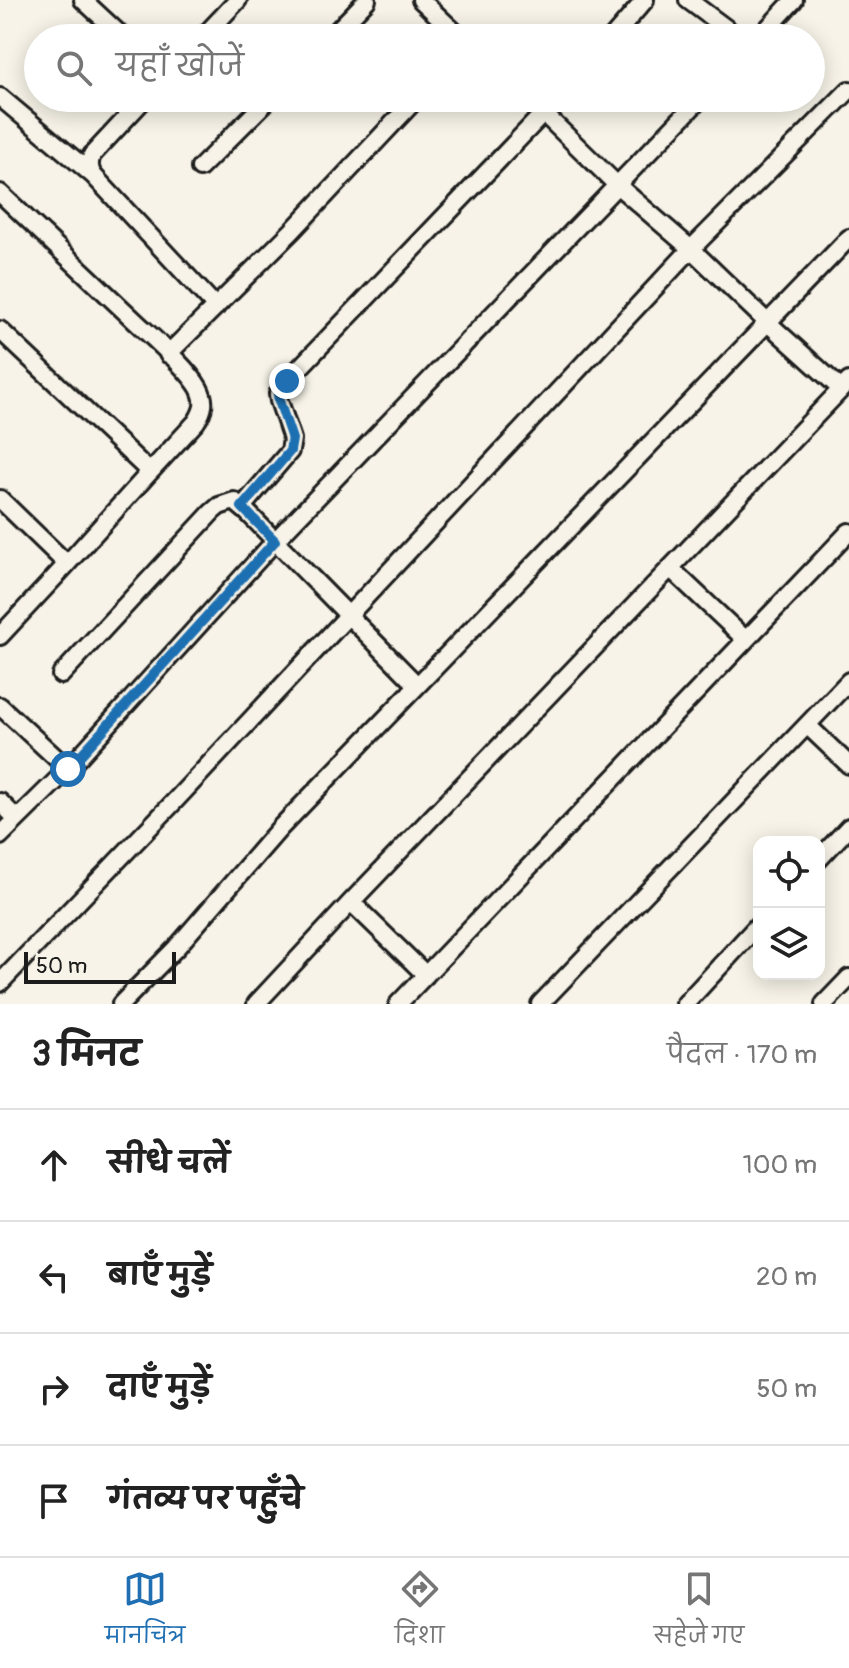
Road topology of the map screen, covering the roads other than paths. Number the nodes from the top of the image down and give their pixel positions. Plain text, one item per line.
1 (238, 0) edge
2 (367, 0) edge
3 (421, 0) edge
4 (645, 0) edge
5 (688, 0) edge
6 (794, 0) edge
7 (94, 3) edge
8 (112, 24) edge
9 (215, 24) edge
10 (344, 24) edge
11 (446, 24) edge
12 (624, 24) edge
13 (720, 24) edge
14 (772, 24) edge
15 (849, 90) edge
16 (0, 97) edge
17 (132, 112) edge
18 (256, 112) edge
19 (404, 112) edge
20 (687, 112) edge
21 (545, 113) joint
22 (200, 168) dead end
23 (93, 175) junction
24 (617, 185) junction
25 (0, 193) edge
26 (849, 238) edge
27 (691, 249) junction
28 (216, 307) junction
29 (768, 323) junction
30 (0, 330) edge
31 (168, 354) junction
32 (845, 385) edge
33 (150, 472) junction
34 (0, 499) edge
35 (242, 507) junction
36 (849, 532) edge
37 (275, 541) junction
38 (67, 564) junction
39 (670, 568) junction
40 (348, 615) junction
41 (0, 636) edge
42 (745, 639) junction
43 (61, 675) dead end
44 (849, 681) edge
45 (417, 685) junction
46 (0, 706) edge
47 (807, 725) junction
48 (849, 765) edge
49 (68, 769) junction
50 (0, 802) edge
51 (17, 819) junction
52 (849, 827) edge
53 (0, 836) edge
54 (825, 853) edge
55 (351, 902) junction
56 (753, 930) edge
57 (426, 975) junction
58 (849, 978) edge
59 (0, 983) edge
60 (121, 1004) edge
61 (256, 1004) edge
62 (398, 1004) edge
63 (540, 1004) edge
64 (685, 1004) edge
65 (824, 1004) edge

1 - 9 street
2 - 10 street
3 - 11 street
4 - 12 street
5 - 13 street
6 - 14 street
7 - 8 street
15 - 27 street
16 - 23 street
17 - 23 street
18 - 22 street
19 - 28 street
20 - 24 street
21 - 24 street
21 - 35 street
23 - 28 street
24 - 27 street
24 - 37 street
25 - 31 street
26 - 29 street
27 - 29 street
27 - 40 street
28 - 31 street
29 - 32 street
29 - 45 street
30 - 33 street
31 - 33 street
32 - 39 street
33 - 38 street
34 - 38 street
35 - 37 street
35 - 43 street
36 - 42 street
37 - 40 street
37 - 49 street
38 - 41 street
39 - 42 street
39 - 55 street
40 - 45 street
40 - 59 street
42 - 57 street
44 - 47 street
45 - 60 street
46 - 49 street
47 - 48 street
47 - 63 street
49 - 51 street
50 - 51 street
51 - 53 street
52 - 54 street
55 - 57 street
55 - 61 street
56 - 64 street
57 - 62 street
58 - 65 street

